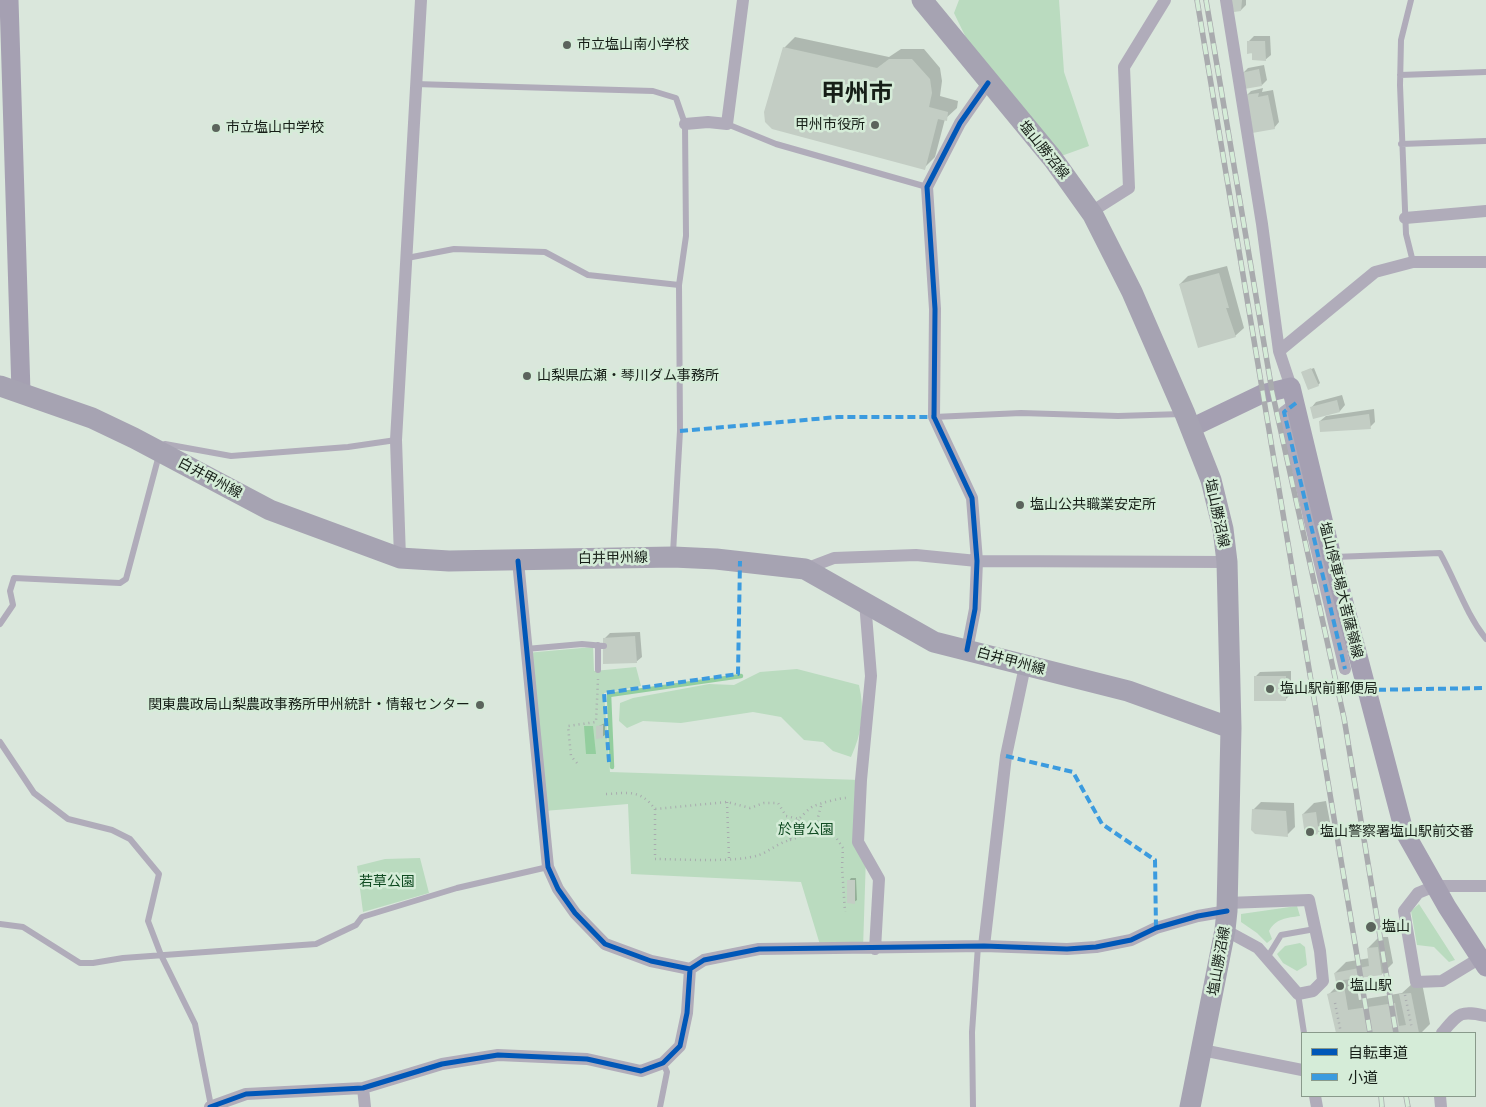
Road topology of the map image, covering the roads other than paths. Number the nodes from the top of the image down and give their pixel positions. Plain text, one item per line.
1 (8, 0) edge
2 (421, 0) edge
3 (743, 0) edge
4 (922, 0) edge
5 (1165, 0) edge
6 (1226, 0) edge
7 (1411, 0) edge
8 (1486, 72) edge
9 (1400, 75) junction
10 (988, 83) junction
11 (415, 84) junction
12 (685, 124) junction
13 (727, 124) junction
14 (1486, 141) edge
15 (1401, 144) junction
16 (927, 187) junction
17 (1486, 211) edge
18 (1091, 212) junction
19 (1405, 218) junction
20 (407, 258) junction
21 (1413, 262) junction
22 (1486, 262) edge
23 (679, 285) junction
24 (1279, 351) junction
25 (0, 386) edge
26 (21, 392) junction
27 (1293, 395) junction
28 (934, 417) junction
29 (1188, 421) junction
30 (134, 438) junction
31 (396, 440) junction
32 (160, 451) junction
33 (673, 557) junction
34 (1332, 557) junction
35 (400, 558) junction
36 (518, 560) junction
37 (977, 561) junction
38 (1227, 562) junction
39 (805, 569) junction
40 (865, 602) junction
41 (0, 624) edge
42 (1486, 639) edge
43 (526, 649) junction
44 (967, 650) junction
45 (1025, 666) junction
46 (1345, 669) dead end
47 (598, 670) road end
48 (1231, 728) junction
49 (0, 742) edge
50 (548, 867) junction
51 (1435, 886) junction
52 (1486, 886) edge
53 (1226, 915) junction
54 (0, 924) edge
55 (1315, 928) junction
56 (981, 946) junction
57 (874, 949) junction
58 (161, 956) junction
59 (1267, 958) junction
60 (1483, 962) edge
61 (690, 969) junction
62 (1298, 994) junction
63 (1486, 1016) edge
64 (1304, 1032) edge
65 (1443, 1032) edge
66 (1202, 1050) junction
67 (663, 1062) junction
68 (1301, 1070) edge
69 (363, 1088) junction
70 (210, 1107) edge
71 (365, 1107) edge
72 (660, 1107) edge
73 (973, 1107) edge
74 (1190, 1107) edge

1 - 26 main road
2 - 11 street
3 - 13 street
4 - 10 main road, 塩山勝沼線
5 - 18 street
6 - 24 street
7 - 9 lane
8 - 9 lane
9 - 15 lane
10 - 16 street
10 - 18 main road, 塩山勝沼線
11 - 12 lane
11 - 20 street
12 - 13 street
12 - 23 lane
13 - 16 lane
14 - 15 lane
15 - 19 lane
16 - 28 street
17 - 19 street
18 - 29 main road, 塩山勝沼線
19 - 21 lane
20 - 23 lane
20 - 31 street
21 - 22 street
21 - 24 street
23 - 33 lane
24 - 27 street
25 - 26 main road, 白井甲州線
26 - 30 main road, 白井甲州線
27 - 29 main road
27 - 34 main road, 塩山停車場大菩薩嶺線
27 - 46 street
28 - 29 lane
28 - 37 street
29 - 38 main road, 塩山勝沼線
30 - 31 lane
30 - 32 main road, 白井甲州線
31 - 35 street
32 - 35 main road, 白井甲州線
32 - 41 lane
33 - 36 main road, 白井甲州線
33 - 39 main road, 白井甲州線
34 - 42 lane
34 - 51 main road, 塩山停車場大菩薩嶺線
35 - 36 main road, 白井甲州線
36 - 43 street
37 - 38 street
37 - 39 street
37 - 44 street
38 - 48 main road, 塩山勝沼線
39 - 40 main road, 白井甲州線
40 - 44 main road, 白井甲州線
40 - 57 street
43 - 47 lane
43 - 50 street
44 - 45 main road, 白井甲州線
45 - 48 main road, 白井甲州線
45 - 56 street
48 - 53 main road, 塩山勝沼線
49 - 58 lane
50 - 58 lane
50 - 61 street
51 - 52 street
51 - 60 main road, 塩山停車場大菩薩嶺線
51 - 60 street
53 - 55 street
53 - 56 street
53 - 59 street
53 - 66 main road, 塩山勝沼線
54 - 58 lane
55 - 59 lane
55 - 62 street
56 - 57 street
56 - 73 lane
57 - 61 street
58 - 70 lane
59 - 62 street
61 - 67 street
62 - 64 lane
63 - 65 street
66 - 68 street
66 - 74 main road, 塩山勝沼線
67 - 69 street
67 - 72 lane
69 - 70 street
69 - 71 street

